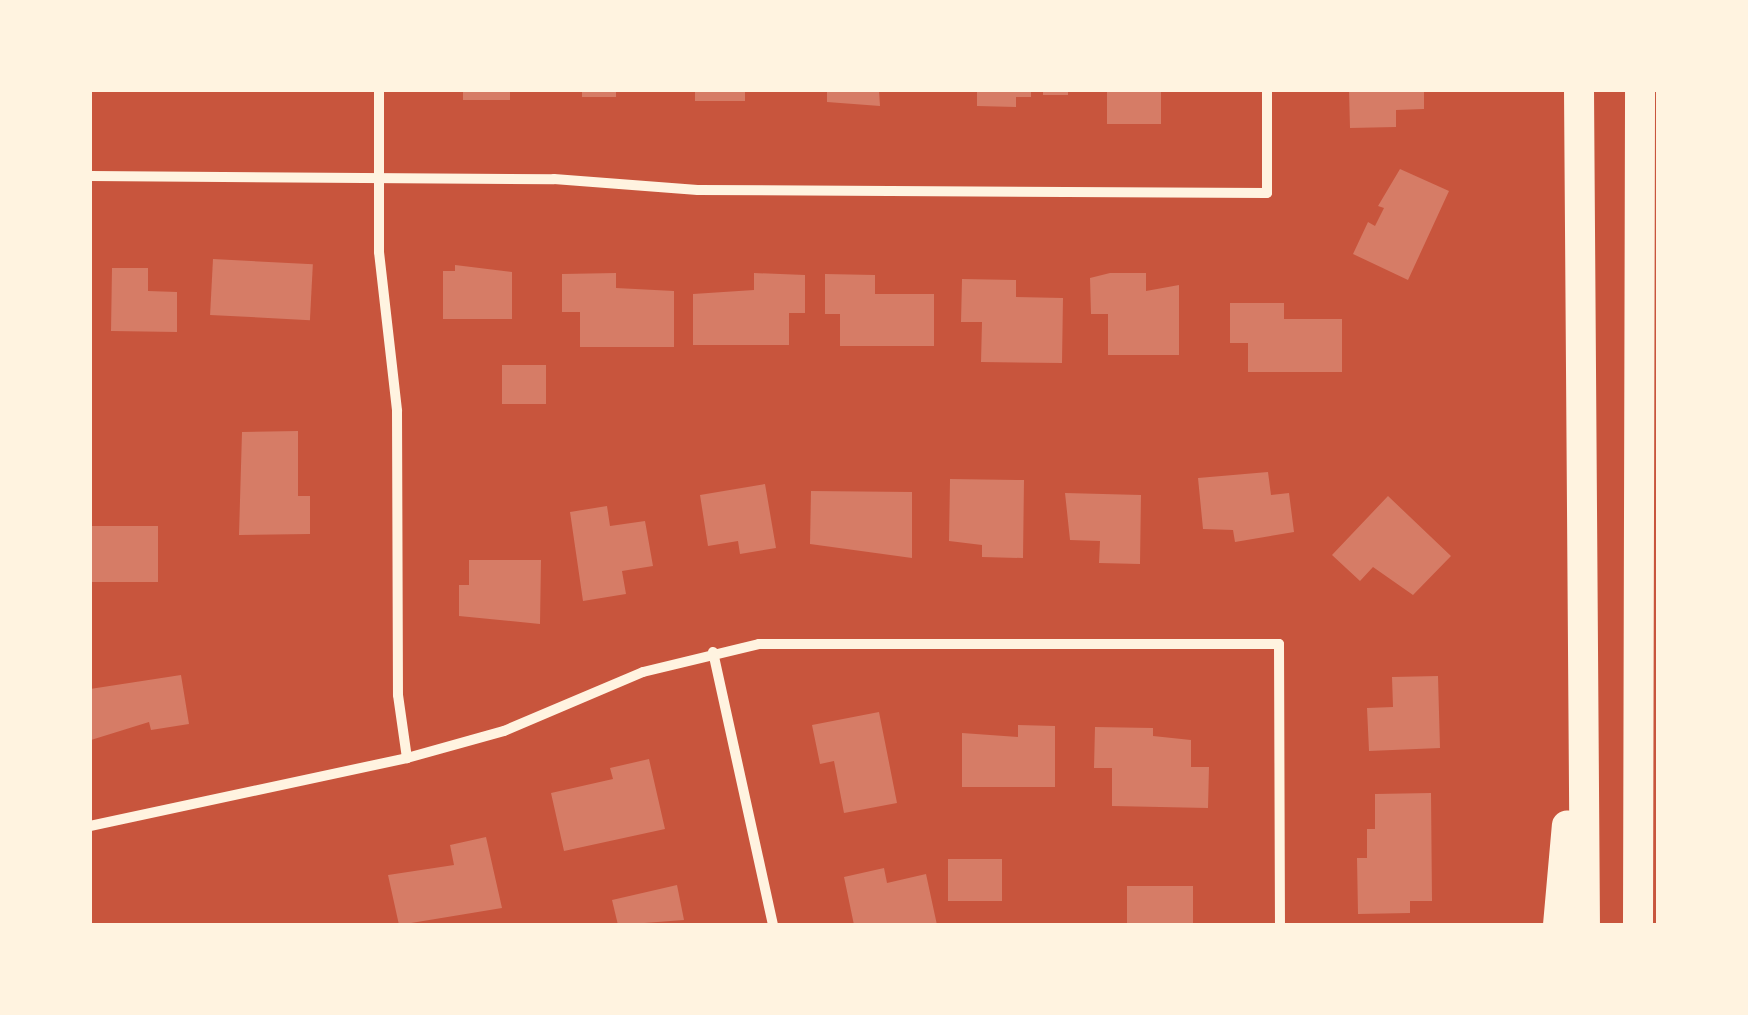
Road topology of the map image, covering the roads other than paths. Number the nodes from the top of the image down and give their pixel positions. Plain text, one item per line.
1 (379, 90) edge
2 (1267, 90) edge
3 (1579, 90) edge
4 (1640, 90) edge
5 (90, 176) edge
6 (379, 178) junction
7 (1582, 638) junction
8 (713, 652) junction
9 (1642, 664) junction
10 (407, 758) junction
11 (90, 826) edge
12 (774, 925) edge
13 (1280, 925) edge
14 (1558, 925) edge
15 (1585, 925) edge
16 (1638, 925) edge
17 (1657, 925) edge

1 - 6 street
2 - 6 street
3 - 7 highway
4 - 9 highway
5 - 6 street
6 - 10 street
7 - 14 highway
7 - 15 highway
8 - 10 street
8 - 12 street
8 - 13 street
9 - 16 highway
9 - 17 highway
10 - 11 street

